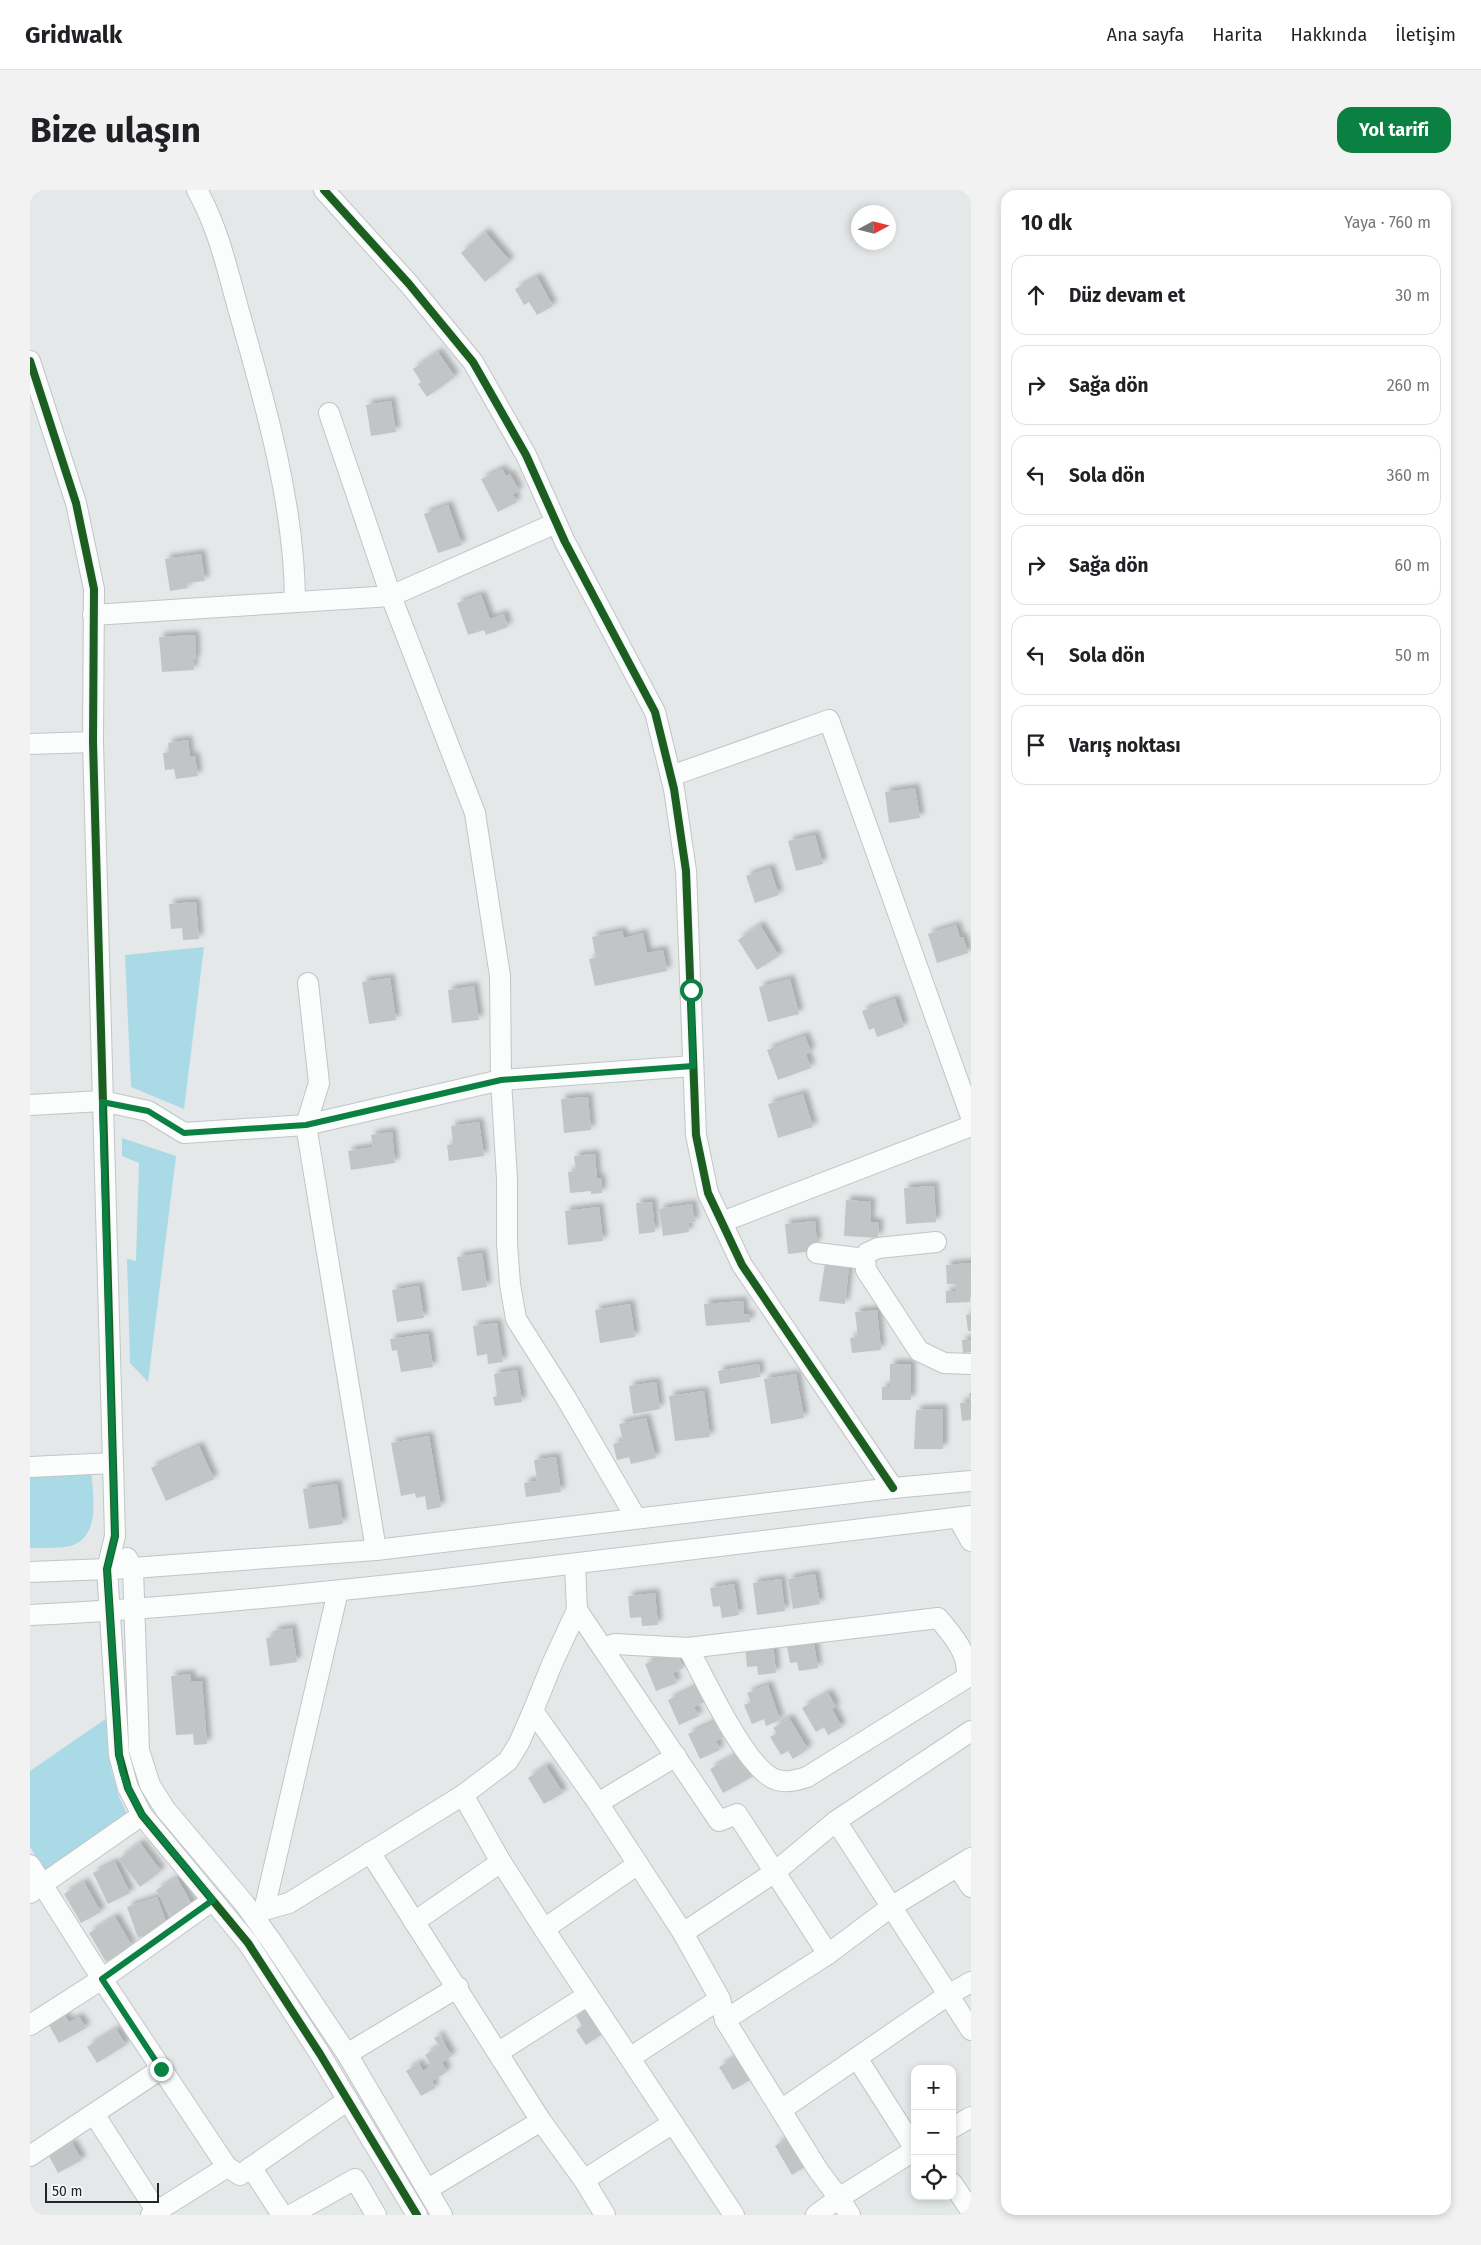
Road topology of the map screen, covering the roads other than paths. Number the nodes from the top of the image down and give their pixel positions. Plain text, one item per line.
1 (197, 190) edge
2 (324, 190) edge
3 (30, 361) edge
4 (329, 413) dead end
5 (556, 523) junction
6 (391, 596) junction
7 (295, 602) junction
8 (93, 615) junction
9 (93, 742) junction
10 (30, 744) edge
11 (670, 776) junction
12 (308, 983) dead end
13 (693, 1066) junction
14 (501, 1080) junction
15 (102, 1102) junction
16 (30, 1105) edge
17 (971, 1117) edge
18 (306, 1125) junction
19 (971, 1126) edge
20 (722, 1222) junction
21 (936, 1242) dead end
22 (817, 1253) dead end
23 (865, 1259) junction
24 (971, 1364) edge
25 (113, 1463) junction
26 (30, 1467) edge
27 (971, 1481) edge
28 (893, 1488) junction
29 (964, 1517) edge
30 (636, 1518) junction
31 (115, 1536) junction
32 (971, 1540) edge
33 (376, 1550) junction
34 (575, 1565) junction
35 (133, 1568) junction
36 (107, 1569) junction
37 (30, 1572) edge
38 (338, 1591) junction
39 (134, 1609) junction
40 (577, 1610) junction
41 (109, 1612) junction
42 (30, 1615) edge
43 (603, 1648) junction
44 (688, 1648) junction
45 (533, 1711) junction
46 (970, 1736) edge
47 (676, 1756) junction
48 (464, 1795) junction
49 (598, 1803) junction
50 (142, 1815) junction
51 (836, 1821) junction
52 (370, 1852) junction
53 (501, 1862) junction
54 (965, 1862) edge
55 (638, 1864) junction
56 (30, 1866) edge
57 (775, 1872) junction
58 (971, 1887) edge
59 (36, 1889) edge
60 (213, 1900) junction
61 (891, 1907) junction
62 (259, 1914) junction
63 (414, 1922) junction
64 (544, 1929) junction
65 (682, 1934) junction
66 (828, 1954) junction
67 (102, 1979) junction
68 (971, 1982) edge
69 (458, 1987) junction
70 (948, 1995) junction
71 (588, 1996) junction
72 (720, 1999) junction
73 (724, 2020) junction
74 (31, 2023) edge
75 (971, 2030) edge
76 (499, 2052) junction
77 (347, 2054) junction
78 (630, 2056) junction
79 (857, 2058) junction
80 (161, 2069) junction
81 (348, 2100) junction
82 (781, 2110) junction
83 (94, 2114) junction
84 (971, 2117) edge
85 (541, 2121) junction
86 (673, 2123) junction
87 (956, 2126) edge
88 (911, 2144) edge
89 (32, 2151) edge
90 (911, 2153) edge
91 (227, 2167) junction
92 (251, 2167) junction
93 (584, 2180) junction
94 (428, 2189) junction
95 (956, 2189) edge
96 (839, 2198) junction
97 (971, 2211) edge
98 (155, 2214) edge
99 (282, 2215) edge
100 (291, 2215) edge
101 (376, 2215) edge
102 (417, 2215) edge
103 (442, 2215) edge
104 (605, 2215) edge
105 (734, 2215) edge
106 (816, 2215) edge
107 (850, 2215) edge

1 - 7 street
2 - 5 street
3 - 8 street
4 - 6 street
5 - 6 street
5 - 11 street
6 - 7 street
6 - 14 street
7 - 8 street
8 - 9 street
9 - 10 street
9 - 15 street
11 - 13 street
11 - 17 street
12 - 18 street
13 - 14 street
13 - 20 street
14 - 18 street
14 - 30 street
15 - 16 street
15 - 18 street
15 - 25 street
18 - 33 street
19 - 20 street
20 - 28 street
21 - 23 street
22 - 23 street
23 - 24 street
25 - 26 street
25 - 31 street
27 - 28 street
28 - 30 street
29 - 32 street
29 - 34 street
30 - 33 street
31 - 35 street
31 - 36 street
33 - 35 street
34 - 38 street
34 - 40 street
35 - 36 street
35 - 39 street
36 - 37 street
36 - 41 street
38 - 39 street
38 - 62 street
39 - 41 street
39 - 62 street
40 - 43 street
40 - 45 street
41 - 42 street
41 - 50 street
43 - 44 street
43 - 47 street
44 - 44 street
45 - 48 street
45 - 49 street
46 - 51 street
47 - 49 street
47 - 57 street
48 - 52 street
48 - 53 street
49 - 55 street
50 - 59 street
50 - 60 street
51 - 57 street
51 - 61 street
52 - 62 street
52 - 63 street
53 - 63 street
53 - 64 street
54 - 58 street
54 - 61 street
55 - 64 street
55 - 65 street
56 - 59 street
57 - 65 street
57 - 66 street
59 - 67 street
60 - 67 street
60 - 81 street
61 - 66 street
61 - 70 street
62 - 77 street
63 - 69 street
64 - 71 street
65 - 72 street
66 - 73 street
67 - 74 street
67 - 80 street
68 - 70 street
69 - 76 street
69 - 77 street
70 - 75 street
70 - 79 street
71 - 76 street
71 - 78 street
72 - 73 street
72 - 78 street
73 - 82 street
76 - 85 street
77 - 94 street
78 - 86 street
79 - 82 street
79 - 88 street
80 - 83 street
80 - 91 street
81 - 92 street
81 - 102 street
82 - 96 street
83 - 89 street
83 - 98 street
84 - 87 street
85 - 93 street
85 - 94 street
86 - 93 street
86 - 105 street
90 - 96 street
91 - 92 street
91 - 98 street
92 - 99 street
93 - 104 street
94 - 103 street
95 - 97 street
96 - 106 street
96 - 107 street
100 - 101 street

